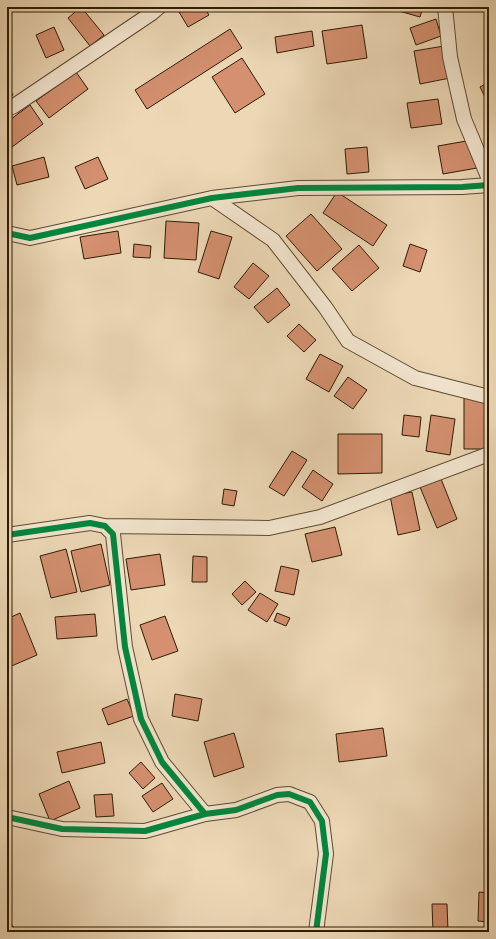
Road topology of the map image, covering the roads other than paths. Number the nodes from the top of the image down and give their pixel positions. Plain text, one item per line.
1 (159, 7) edge
2 (445, 7) edge
3 (7, 109) edge
4 (489, 179) edge
5 (489, 185) edge
6 (212, 198) junction
7 (7, 233) edge
8 (489, 397) edge
9 (489, 454) edge
10 (104, 526) junction
11 (7, 535) edge
12 (205, 814) junction
13 (7, 817) edge
14 (316, 932) edge

1 - 3 street
2 - 4 street
5 - 6 street
6 - 7 street
6 - 8 street
9 - 10 street
10 - 11 street
10 - 12 street
12 - 13 street
12 - 14 street

